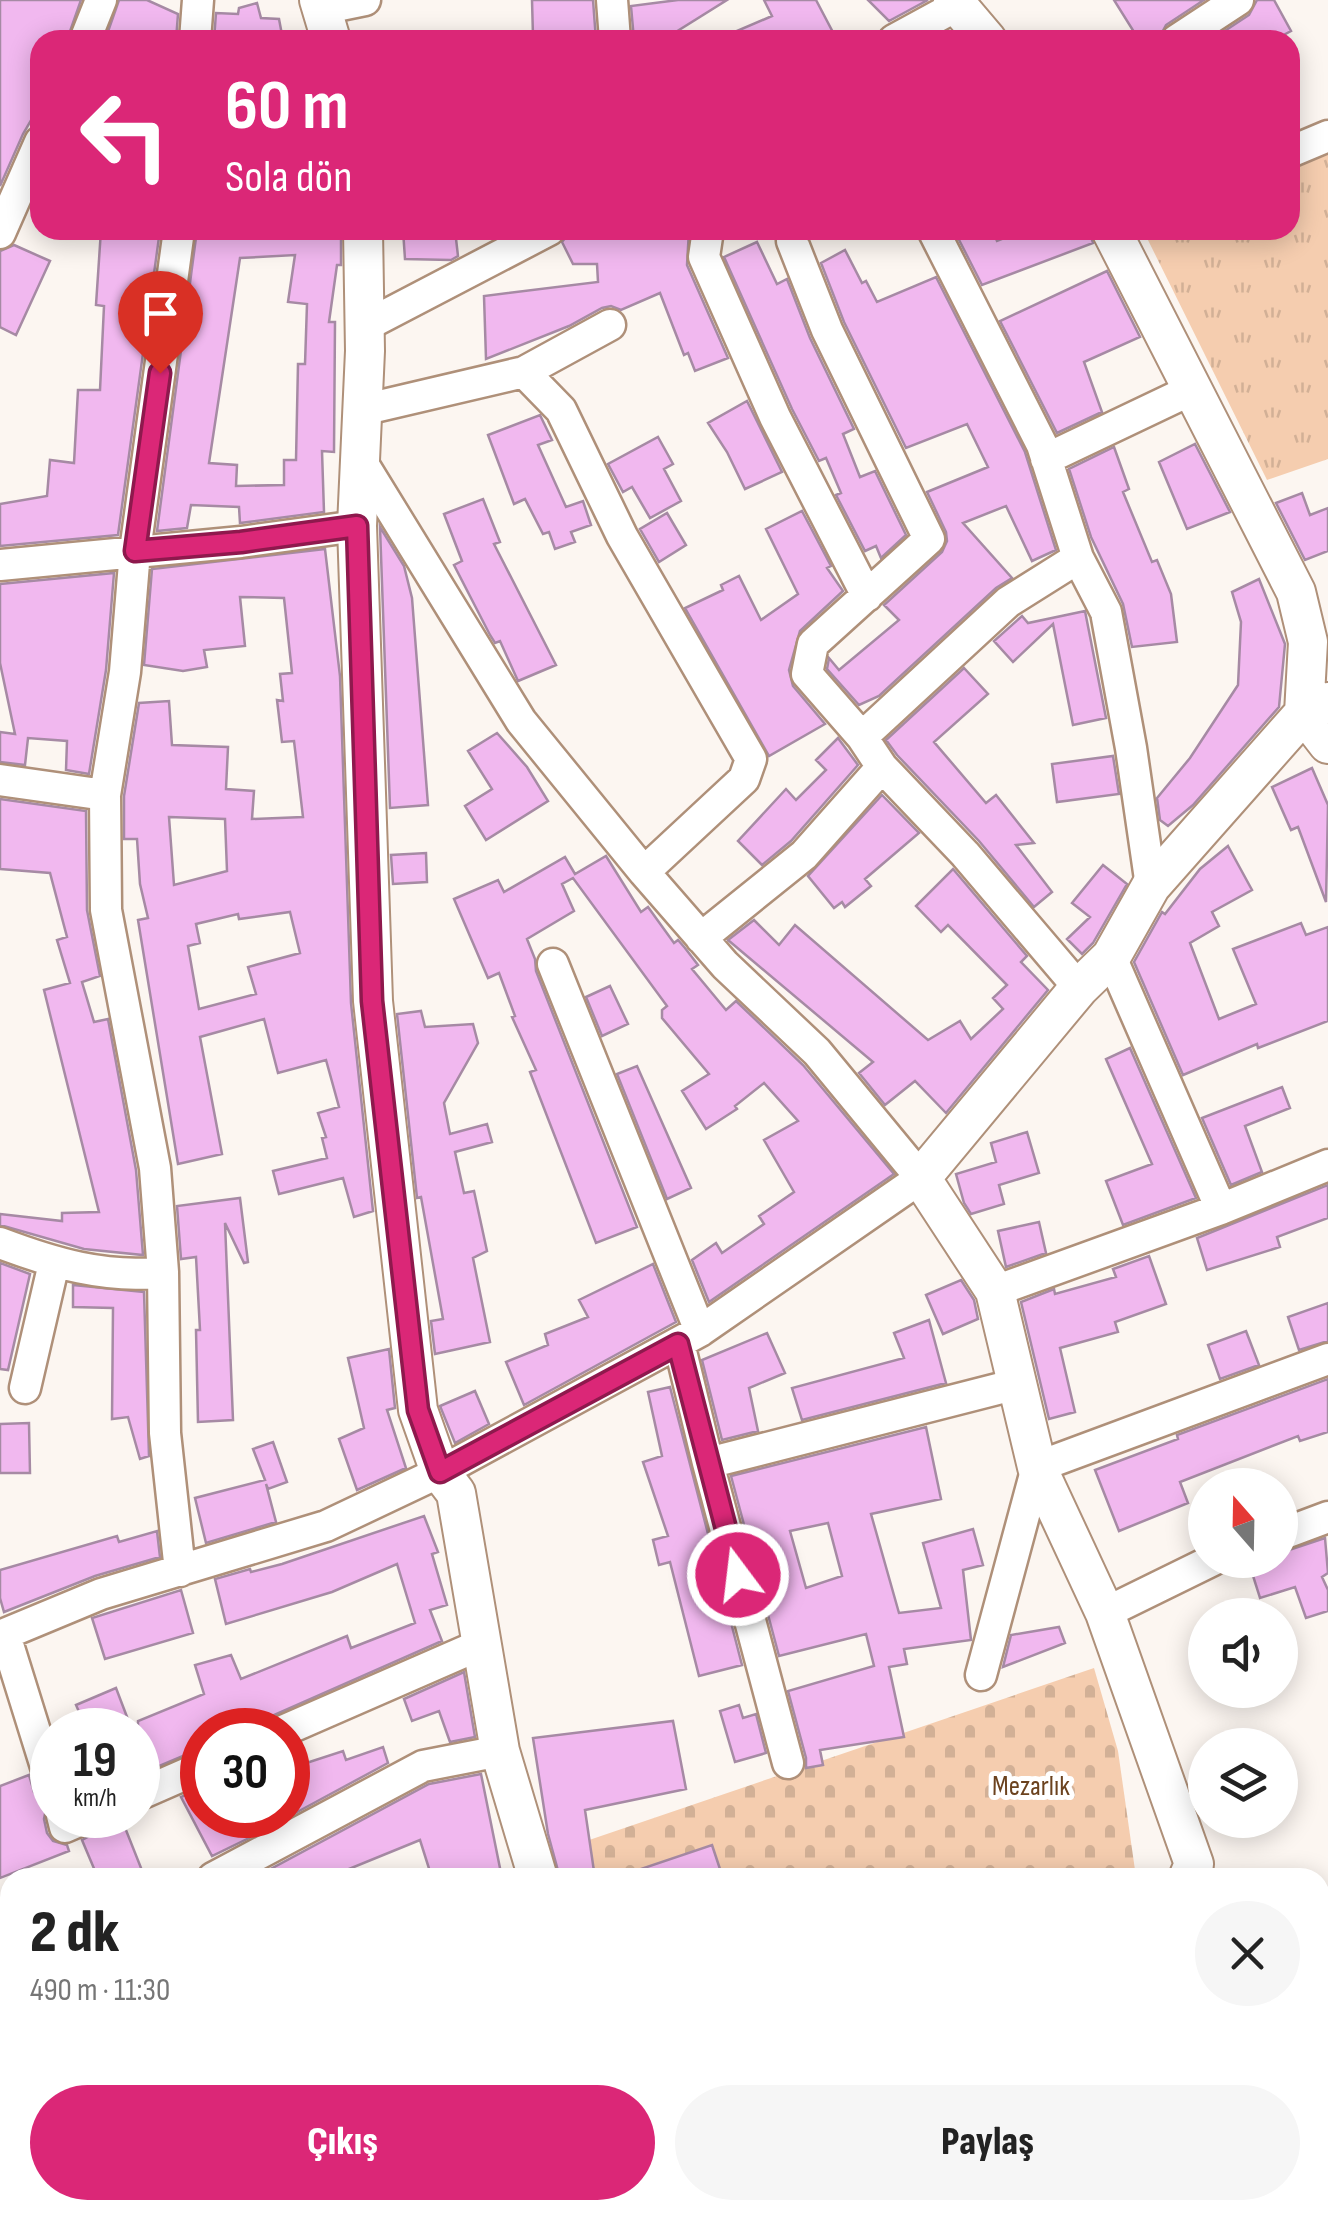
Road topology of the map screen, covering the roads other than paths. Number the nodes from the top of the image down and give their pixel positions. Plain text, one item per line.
1 (101, 0) edge
2 (198, 0) edge
3 (365, 0) edge
4 (612, 0) edge
5 (1238, 0) edge
6 (955, 2) edge
7 (324, 16) edge
8 (89, 30) edge
9 (196, 30) edge
10 (614, 30) edge
11 (910, 30) edge
12 (979, 30) edge
13 (1192, 30) edge
14 (1328, 136) edge
15 (1300, 148) edge
16 (30, 165) edge
17 (0, 233) edge
18 (178, 240) edge
19 (363, 240) edge
20 (530, 240) edge
21 (707, 240) edge
22 (792, 240) edge
23 (938, 240) edge
24 (1116, 240) edge
25 (610, 325) dead end
26 (365, 326) junction
27 (524, 372) junction
28 (1193, 389) junction
29 (362, 410) junction
30 (360, 459) junction
31 (1046, 459) junction
32 (357, 526) junction
33 (135, 551) junction
34 (1078, 558) junction
35 (0, 565) edge
36 (867, 596) junction
37 (1316, 707) edge
38 (862, 737) junction
39 (1328, 744) edge
40 (882, 766) junction
41 (0, 780) edge
42 (106, 794) junction
43 (644, 872) junction
44 (1151, 886) junction
45 (700, 938) junction
46 (1111, 957) junction
47 (554, 964) dead end
48 (1080, 988) junction
49 (1328, 1165) edge
50 (920, 1178) junction
51 (1221, 1209) junction
52 (0, 1243) edge
53 (54, 1263) junction
54 (163, 1272) junction
55 (994, 1291) junction
56 (689, 1338) junction
57 (1328, 1359) edge
58 (1017, 1384) junction
59 (25, 1388) dead end
60 (708, 1463) junction
61 (1037, 1467) junction
62 (440, 1472) junction
63 (1328, 1517) edge
64 (1298, 1528) edge
65 (180, 1571) junction
66 (1188, 1572) edge
67 (1104, 1613) junction
68 (3, 1636) edge
69 (482, 1644) junction
70 (980, 1675) dead end
71 (30, 1719) edge
72 (310, 1719) edge
73 (500, 1751) junction
74 (788, 1763) dead end
75 (231, 1868) edge
76 (535, 1868) edge
77 (1192, 1868) edge

1 - 8 street
2 - 9 street
3 - 7 street
4 - 10 street
5 - 13 street
6 - 11 street
6 - 12 street
14 - 15 street
16 - 17 street
18 - 33 street
19 - 26 street
20 - 26 street
21 - 36 street
22 - 36 street
23 - 31 street
24 - 28 street
25 - 27 street
26 - 29 street
27 - 29 street
27 - 43 street
28 - 31 street
28 - 37 street
29 - 30 street
30 - 32 street
30 - 43 street
31 - 34 street
32 - 33 street
32 - 62 street
33 - 35 street
33 - 42 street
34 - 38 street
34 - 44 street
36 - 38 street
37 - 39 street
37 - 44 street
38 - 40 street
40 - 45 street
40 - 48 street
41 - 42 street
42 - 54 street
43 - 45 street
44 - 46 street
45 - 50 street
46 - 48 street
46 - 51 street
47 - 56 street
48 - 50 street
49 - 51 street
50 - 55 street
50 - 56 street
51 - 55 street
52 - 53 street
53 - 54 street
53 - 59 street
54 - 65 street
55 - 58 street
56 - 60 street
56 - 62 street
57 - 61 street
58 - 60 street
58 - 61 street
60 - 74 street
61 - 67 street
61 - 70 street
62 - 65 street
62 - 69 street
63 - 64 street
65 - 68 street
66 - 67 street
67 - 77 street
68 - 71 street
69 - 72 street
69 - 73 street
73 - 75 street
73 - 76 street

